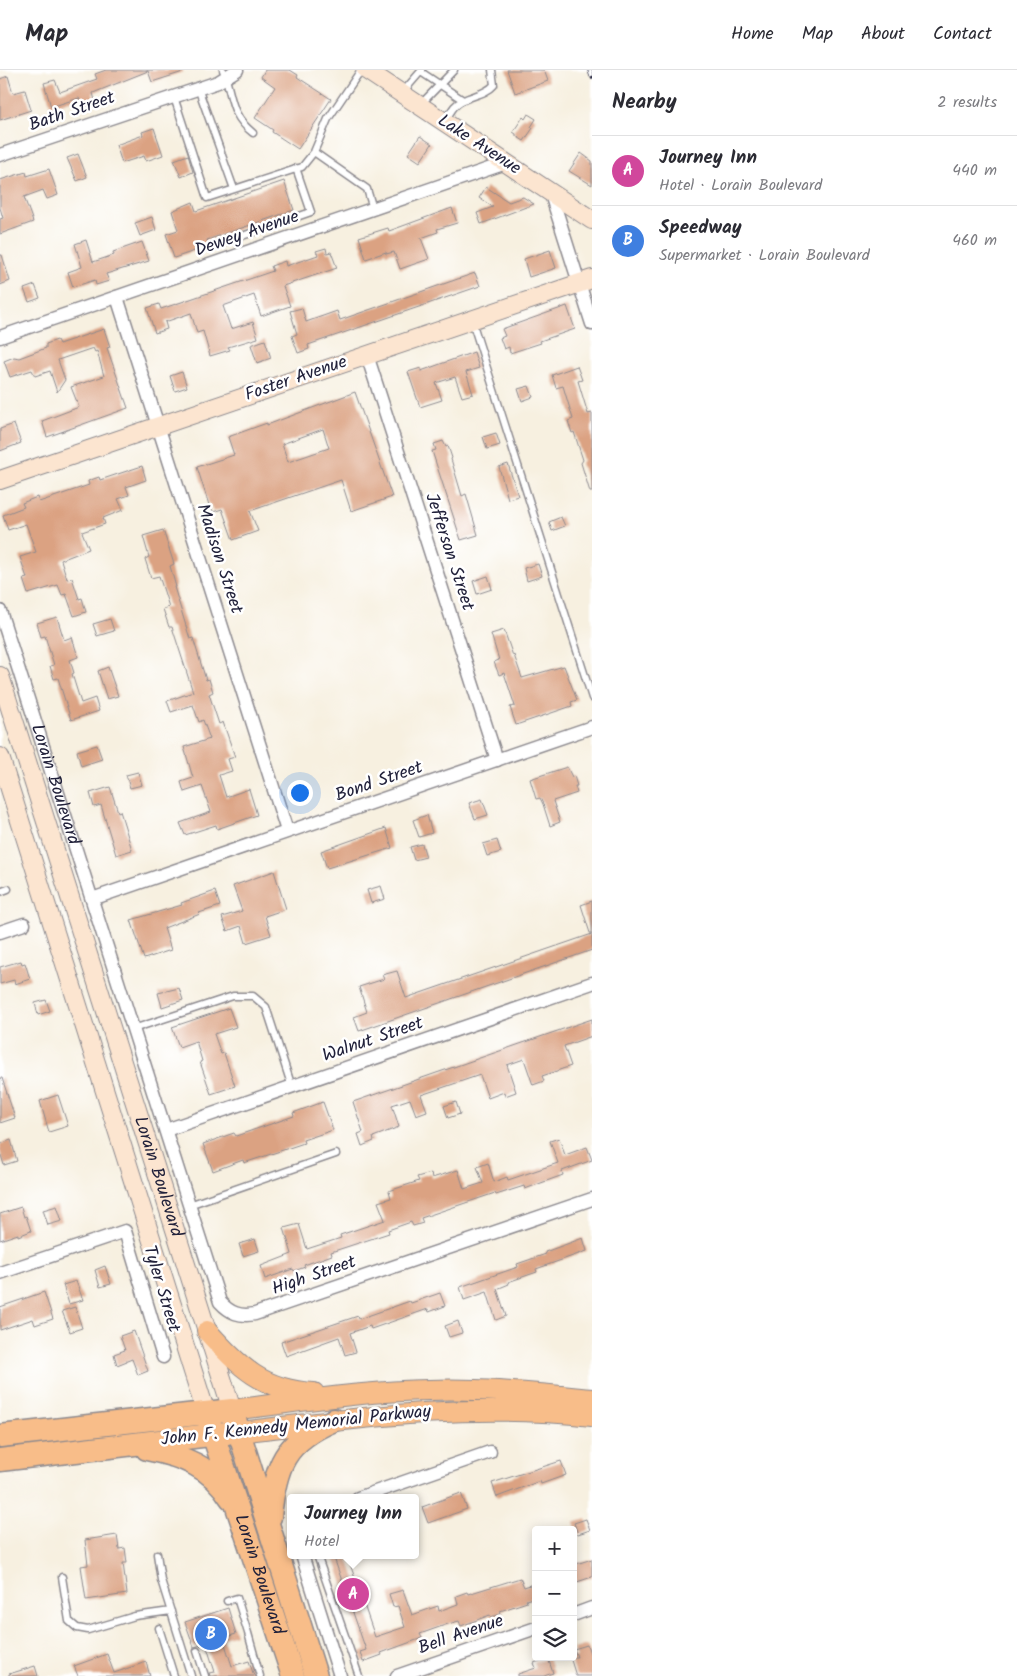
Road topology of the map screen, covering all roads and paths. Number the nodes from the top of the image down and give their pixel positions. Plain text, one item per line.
1 (237, 70) edge
2 (361, 70) edge
3 (366, 70) edge
4 (454, 70) edge
5 (492, 70) edge
6 (421, 71) edge
7 (224, 74) edge
8 (439, 84) junction
9 (198, 88) junction
10 (402, 94) junction
11 (174, 96) junction
12 (463, 100) junction
13 (419, 105) junction
14 (445, 122) junction
15 (253, 134) dead end
16 (314, 152) junction
17 (0, 155) edge
18 (506, 163) junction
19 (296, 168) junction
20 (234, 189) junction
21 (550, 192) junction
22 (374, 209) junction
23 (592, 220) edge
24 (302, 224) junction
25 (225, 242) dead end
26 (586, 281) edge
27 (117, 297) junction
28 (472, 320) junction
29 (592, 324) edge
30 (0, 337) edge
31 (367, 355) junction
32 (159, 426) junction
33 (0, 480) edge
34 (0, 611) edge
35 (0, 676) edge
36 (592, 698) edge
37 (592, 727) edge
38 (0, 757) edge
39 (497, 760) junction
40 (287, 832) junction
41 (8, 889) dead end
42 (0, 892) edge
43 (92, 899) junction
44 (24, 924) dead end
45 (0, 932) edge
46 (592, 983) edge
47 (133, 1029) junction
48 (292, 1087) junction
49 (166, 1130) junction
50 (336, 1154) dead end
51 (592, 1199) edge
52 (189, 1205) junction
53 (0, 1273) edge
54 (207, 1331) junction
55 (162, 1357) dead end
56 (353, 1395) junction
57 (592, 1398) edge
58 (232, 1410) junction
59 (206, 1413) junction
60 (592, 1416) edge
61 (334, 1420) junction
62 (240, 1432) junction
63 (214, 1435) junction
64 (0, 1436) edge
65 (129, 1445) junction
66 (490, 1452) dead end
67 (0, 1460) edge
68 (369, 1494) edge
69 (241, 1516) junction
70 (269, 1526) junction
71 (158, 1554) dead end
72 (303, 1559) edge
73 (318, 1559) edge
74 (62, 1577) dead end
75 (227, 1601) dead end
76 (592, 1608) edge
77 (171, 1611) junction
78 (337, 1614) junction
79 (577, 1614) edge
80 (322, 1618) junction
81 (159, 1628) dead end
82 (532, 1629) edge
83 (197, 1651) dead end
84 (174, 1676) edge
85 (191, 1676) edge
86 (205, 1676) edge
87 (260, 1676) edge
88 (292, 1676) edge
89 (316, 1676) edge
90 (340, 1676) edge
91 (359, 1676) edge
92 (397, 1676) edge

1 - 7 street, Bath Street
2 - 16 lane
3 - 10 main road, Lake Avenue
4 - 8 lane
5 - 12 lane
6 - 8 lane
6 - 10 lane
7 - 9 street, Bath Street
7 - 15 lane
8 - 12 lane
8 - 13 lane
9 - 11 street, Bath Street
9 - 20 lane
10 - 13 main road, Lake Avenue
11 - 17 street, Bath Street
11 - 20 lane
12 - 14 lane
13 - 14 main road, Lake Avenue
14 - 18 main road, Lake Avenue
16 - 19 lane
16 - 22 lane
18 - 21 main road, Lake Avenue
18 - 22 street, Dewey Avenue
19 - 20 lane
19 - 24 lane
21 - 23 main road, Lake Avenue
21 - 26 street
22 - 24 street, Dewey Avenue
24 - 25 lane
24 - 27 street, Dewey Avenue
26 - 28 main road, Foster Avenue
26 - 29 street
27 - 30 street, Dewey Avenue
27 - 32 street, Madison Street
28 - 31 main road, Foster Avenue
28 - 36 lane
31 - 32 main road, Foster Avenue
31 - 39 street, Jefferson Street
32 - 33 main road, Foster Avenue
32 - 40 street, Madison Street
34 - 43 street, Lorain Boulevard
35 - 54 main road, Lorain Boulevard
37 - 39 street, Bond Street
38 - 59 main road, Lorain Boulevard
39 - 40 street, Bond Street
40 - 43 street, Bond Street
41 - 42 lane
43 - 47 street, Lorain Boulevard
44 - 45 street
46 - 48 street, Walnut Street
47 - 48 lane
47 - 49 street, Lorain Boulevard
48 - 49 street, Walnut Street
49 - 52 street, High Street
50 - 52 lane
51 - 52 street, High Street
53 - 55 street, Tyler Street
54 - 56 main road
54 - 58 main road, Lorain Boulevard
56 - 57 main road, John F. Kennedy Memorial Parkway
56 - 58 main road, John F. Kennedy Memorial Parkway
58 - 59 highway, John F. Kennedy Memorial Parkway
58 - 62 highway, Lorain Boulevard
59 - 63 highway, Lorain Boulevard
59 - 64 highway, John F. Kennedy Memorial Parkway
60 - 61 main road, John F. Kennedy Memorial Parkway
61 - 62 main road, John F. Kennedy Memorial Parkway
61 - 70 highway
62 - 63 highway, John F. Kennedy Memorial Parkway
62 - 70 highway, Lorain Boulevard
63 - 65 highway, John F. Kennedy Memorial Parkway
63 - 69 highway, Lorain Boulevard
65 - 67 highway, John F. Kennedy Memorial Parkway
65 - 69 highway
66 - 68 street
69 - 88 highway, Lorain Boulevard
70 - 89 highway, Lorain Boulevard
71 - 77 lane
72 - 80 street
73 - 78 lane
74 - 77 lane
75 - 87 lane
76 - 79 street
77 - 85 lane
78 - 80 lane
78 - 91 lane
80 - 90 street
81 - 84 lane
82 - 92 street, Bell Avenue
83 - 86 lane

